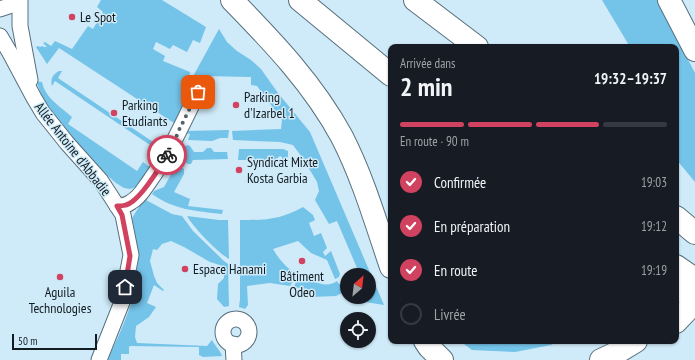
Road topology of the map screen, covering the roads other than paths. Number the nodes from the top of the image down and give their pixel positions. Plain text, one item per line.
1 (18, 0) edge
2 (232, 0) edge
3 (300, 0) edge
4 (415, 0) edge
5 (669, 0) edge
6 (682, 0) edge
7 (437, 9) edge
8 (0, 10) edge
9 (695, 25) edge
10 (0, 36) edge
11 (474, 44) edge
12 (695, 50) edge
13 (388, 73) edge
14 (198, 92) dead end
15 (34, 98) junction
16 (117, 206) junction
17 (679, 220) edge
18 (695, 233) edge
19 (388, 258) edge
20 (679, 268) edge
21 (695, 279) edge
22 (685, 300) edge
23 (679, 315) edge
24 (233, 344) dead end
25 (427, 344) edge
26 (441, 344) edge
27 (631, 344) edge
28 (648, 344) edge
29 (99, 360) edge
30 (234, 360) edge
31 (442, 360) edge
32 (453, 360) edge
33 (601, 360) edge
34 (620, 360) edge

1 - 8 street
1 - 15 street, Allée Antoine d'Abbadie
2 - 19 highway
3 - 13 highway
4 - 7 highway
5 - 12 highway
6 - 9 highway
7 - 11 highway
10 - 15 street, Allée Antoine d'Abbadie
14 - 16 street
15 - 16 street, Allée Antoine d'Abbadie
16 - 29 street, Allée Antoine d'Abbadie
17 - 18 highway
20 - 21 highway
22 - 23 highway
24 - 30 street
25 - 31 highway
26 - 32 highway
27 - 33 highway
28 - 34 highway

